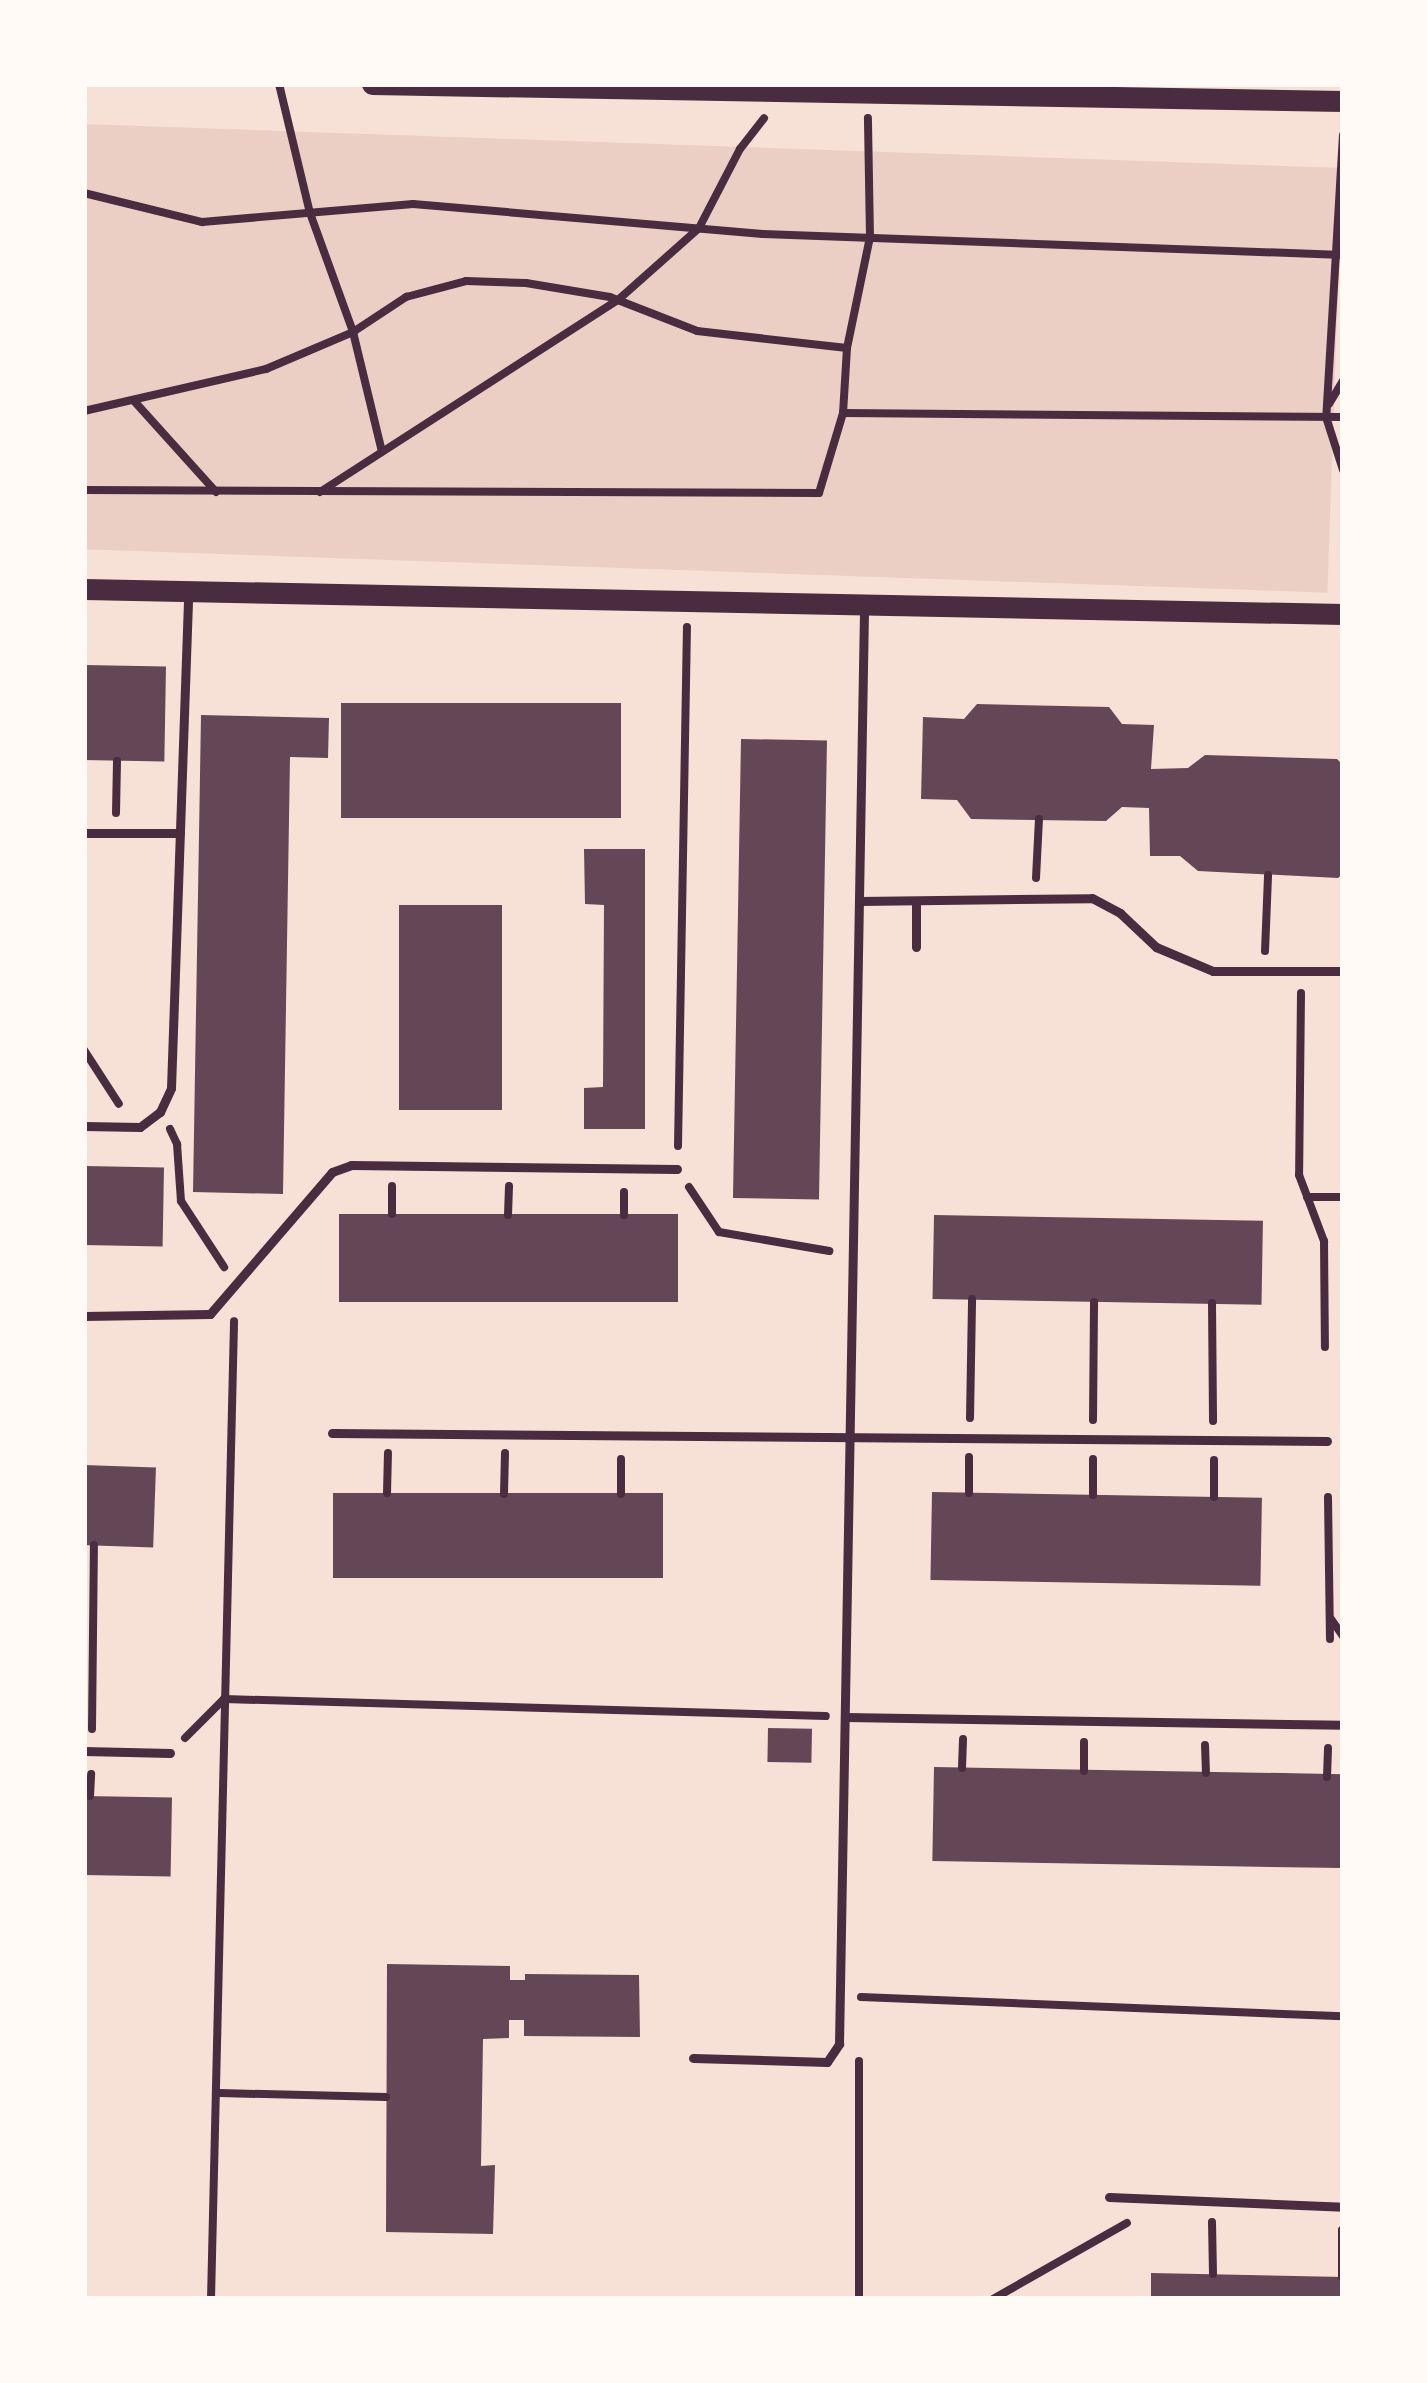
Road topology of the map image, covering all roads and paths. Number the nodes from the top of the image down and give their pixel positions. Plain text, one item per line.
1 (279, 84) edge
2 (372, 84) edge
3 (840, 87) edge
4 (786, 89) junction
5 (867, 90) junction
6 (1314, 92) edge
7 (1343, 101) edge
8 (1343, 135) edge
9 (84, 193) edge
10 (310, 213) junction
11 (698, 228) junction
12 (870, 237) junction
13 (1339, 255) edge
14 (617, 300) junction
15 (353, 332) junction
16 (847, 348) junction
17 (1343, 381) edge
18 (135, 402) junction
19 (84, 411) edge
20 (843, 413) junction
21 (1326, 416) junction
22 (1343, 417) edge
23 (382, 452) junction
24 (1343, 470) edge
25 (84, 490) edge
26 (217, 493) junction
27 (319, 493) junction
28 (84, 589) edge
29 (188, 590) junction
30 (688, 602) junction
31 (864, 606) junction
32 (1343, 614) edge
33 (117, 760) dead end
34 (1039, 820) dead end
35 (84, 833) edge
36 (115, 833) junction
37 (180, 833) junction
38 (1268, 874) dead end
39 (1035, 899) junction
40 (859, 901) junction
41 (916, 901) junction
42 (916, 946) dead end
43 (1264, 971) junction
44 (1301, 971) junction
45 (1343, 971) edge
46 (84, 1050) edge
47 (160, 1112) junction
48 (84, 1126) edge
49 (134, 1126) junction
50 (677, 1169) junction
51 (1307, 1197) junction
52 (1343, 1198) edge
53 (853, 1255) junction
54 (235, 1284) junction
55 (972, 1299) dead end
56 (1094, 1302) dead end
57 (1212, 1303) dead end
58 (84, 1316) edge
59 (1325, 1347) dead end
60 (332, 1433) dead end
61 (389, 1434) junction
62 (505, 1436) junction
63 (621, 1437) junction
64 (850, 1441) junction
65 (970, 1441) junction
66 (1093, 1441) junction
67 (1214, 1441) junction
68 (1327, 1441) dead end
69 (387, 1493) dead end
70 (504, 1494) dead end
71 (621, 1494) dead end
72 (1214, 1497) dead end
73 (1328, 1497) dead end
74 (94, 1545) dead end
75 (1330, 1617) junction
76 (1343, 1636) edge
77 (1330, 1640) dead end
78 (224, 1700) junction
79 (845, 1717) junction
80 (1343, 1725) edge
81 (88, 1752) edge
82 (170, 1753) joint
83 (90, 1796) dead end
84 (860, 1997) dead end
85 (1343, 2016) edge
86 (693, 2058) dead end
87 (219, 2093) junction
88 (386, 2097) dead end
89 (1109, 2197) dead end
90 (1168, 2200) junction
91 (1211, 2201) junction
92 (1343, 2207) edge
93 (1213, 2274) dead end
94 (1342, 2277) edge
95 (211, 2299) edge
96 (993, 2299) edge

1 - 10 path
2 - 4 street
3 - 4 street
3 - 5 street
4 - 11 path
5 - 6 street
5 - 12 path
6 - 7 street
8 - 13 path
9 - 10 path
10 - 11 path
10 - 15 path
11 - 12 path
11 - 14 path
12 - 13 path
12 - 16 path
13 - 21 path
14 - 15 path
14 - 16 path
14 - 23 path
15 - 18 path
15 - 23 path
16 - 20 path
17 - 21 path
18 - 19 path
18 - 26 path
20 - 21 path
20 - 27 path
21 - 22 path
21 - 24 path
23 - 27 path
25 - 26 path
26 - 27 path
28 - 29 street
29 - 30 street
29 - 37 lane
30 - 31 street
30 - 50 path
31 - 32 street
31 - 40 lane
33 - 36 path
34 - 39 path
35 - 36 lane
36 - 37 lane
37 - 47 lane
38 - 43 path
39 - 41 lane
39 - 43 lane
40 - 41 lane
40 - 53 lane
41 - 42 lane
43 - 44 lane
44 - 45 lane
44 - 51 path
46 - 49 path
47 - 49 lane
47 - 54 path
48 - 49 lane
50 - 53 path
50 - 54 lane
51 - 52 path
51 - 59 path
53 - 64 lane
54 - 58 lane
54 - 78 path
55 - 65 path
56 - 66 path
57 - 67 path
60 - 61 lane
61 - 62 lane
61 - 69 path
62 - 63 lane
62 - 70 path
63 - 64 lane
63 - 71 path
64 - 65 lane
64 - 79 lane
65 - 66 lane
66 - 67 lane
67 - 68 lane
67 - 72 path
73 - 75 path
74 - 81 path
75 - 76 path
75 - 77 path
78 - 79 path
78 - 82 path
78 - 87 path
79 - 80 lane
79 - 86 lane
81 - 82 lane
81 - 83 path
84 - 85 path
87 - 88 path
87 - 95 path
89 - 90 lane
90 - 91 lane
90 - 96 path
91 - 92 lane
91 - 93 path
92 - 94 path

